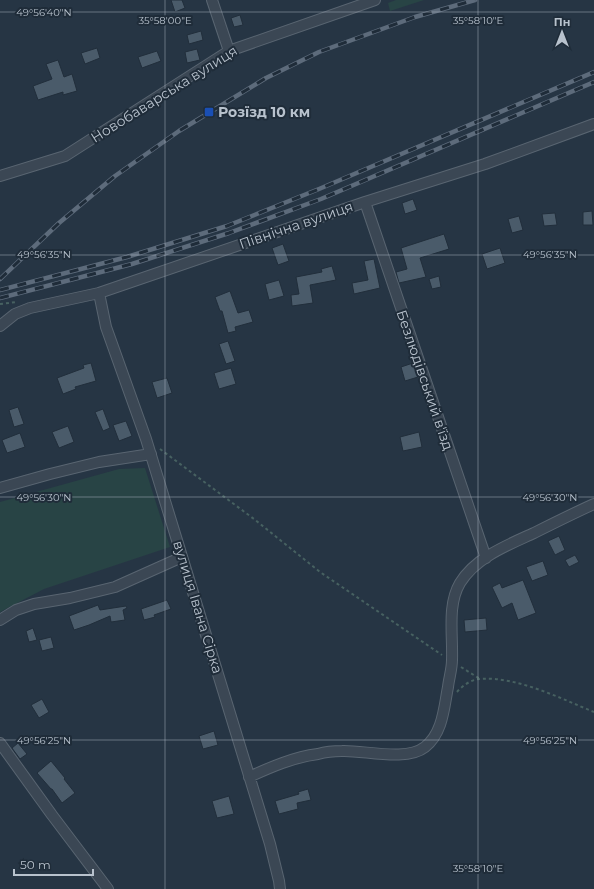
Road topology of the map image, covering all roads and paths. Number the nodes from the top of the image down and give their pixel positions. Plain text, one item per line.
1 (212, 0) edge
2 (376, 0) edge
3 (229, 51) junction
4 (594, 124) edge
5 (0, 176) edge
6 (365, 202) junction
7 (99, 293) junction
8 (12, 302) dead end
9 (0, 304) edge
10 (0, 326) edge
11 (146, 439) junction
12 (151, 454) junction
13 (0, 488) edge
14 (594, 504) edge
15 (182, 557) junction
16 (486, 558) junction
17 (0, 620) edge
18 (452, 662) junction
19 (480, 679) junction
20 (455, 694) dead end
21 (594, 712) edge
22 (0, 743) edge
23 (249, 777) junction
24 (108, 889) edge
25 (280, 889) edge

1 - 3 street
2 - 3 street, Новобаварська вулиця
3 - 5 street, Новобаварська вулиця
4 - 6 street, Північна вулиця
6 - 7 street, Північна вулиця
6 - 16 street, Безлюдівський в'їзд
7 - 10 street, Північна вулиця
7 - 11 street, вулиця Івана Сірка
8 - 9 path
11 - 12 street, вулиця Івана Сірка
11 - 18 path
12 - 13 street
12 - 15 street, вулиця Івана Сірка
14 - 16 street
15 - 17 street
15 - 23 street, вулиця Івана Сірка
16 - 18 street
18 - 19 path
18 - 23 street
19 - 20 path
19 - 21 path
22 - 24 street
23 - 25 street, вулиця Івана Сірка

